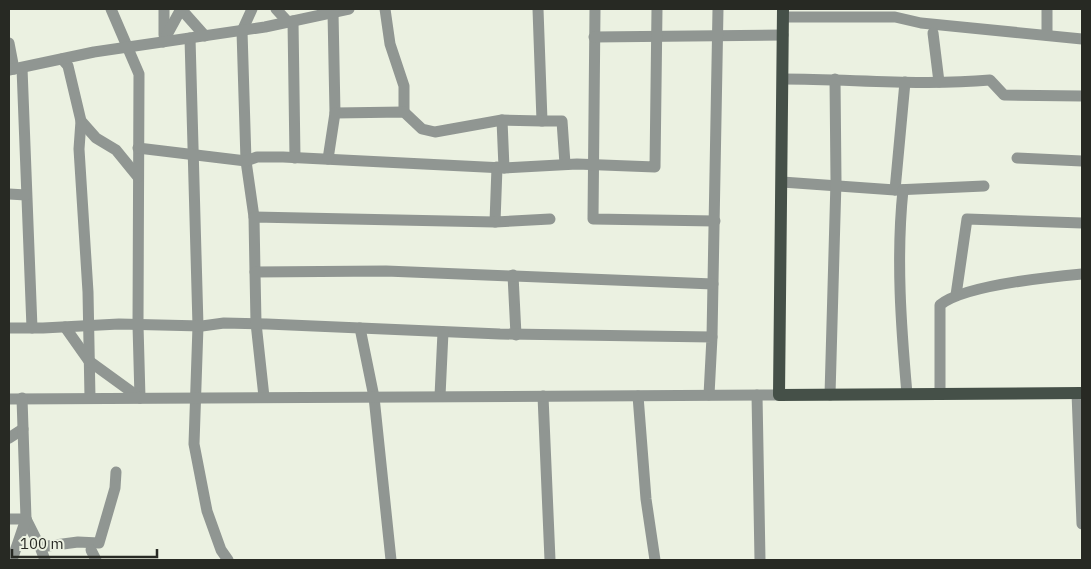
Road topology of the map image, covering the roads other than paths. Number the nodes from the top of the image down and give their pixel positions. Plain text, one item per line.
1 (111, 9) edge
2 (164, 9) edge
3 (181, 9) edge
4 (276, 9) edge
5 (346, 9) edge
6 (385, 9) edge
7 (538, 9) edge
8 (595, 9) edge
9 (657, 9) edge
10 (718, 9) edge
11 (1047, 9) edge
12 (250, 10) edge
13 (333, 12) junction
14 (783, 13) edge
15 (894, 13) edge
16 (290, 22) junction
17 (242, 31) junction
18 (933, 34) dead end
19 (782, 35) junction
20 (1047, 35) junction
21 (205, 36) junction
22 (718, 36) junction
23 (594, 37) junction
24 (657, 37) junction
25 (190, 38) junction
26 (1082, 39) edge
27 (163, 42) junction
28 (9, 43) edge
29 (127, 47) junction
30 (62, 60) junction
31 (13, 67) edge
32 (783, 79) junction
33 (835, 79) junction
34 (905, 82) junction
35 (938, 82) junction
36 (1082, 96) edge
37 (404, 112) junction
38 (335, 113) junction
39 (502, 120) junction
40 (82, 121) junction
41 (542, 121) junction
42 (138, 148) junction
43 (192, 153) junction
44 (295, 158) junction
45 (1017, 158) dead end
46 (246, 160) junction
47 (328, 160) junction
48 (1082, 161) edge
49 (565, 164) junction
50 (593, 164) junction
51 (500, 168) junction
52 (138, 177) junction
53 (782, 182) junction
54 (836, 185) junction
55 (984, 186) dead end
56 (899, 190) junction
57 (9, 194) edge
58 (26, 195) junction
59 (254, 217) junction
60 (550, 219) dead end
61 (715, 221) junction
62 (495, 222) junction
63 (1082, 223) edge
64 (255, 272) junction
65 (1082, 274) edge
66 (513, 275) junction
67 (714, 284) junction
68 (956, 295) junction
69 (256, 323) junction
70 (89, 325) junction
71 (138, 325) junction
72 (198, 326) junction
73 (65, 327) junction
74 (9, 328) edge
75 (32, 328) junction
76 (360, 328) junction
77 (443, 332) junction
78 (516, 335) junction
79 (712, 337) junction
80 (89, 361) junction
81 (1080, 393) edge
82 (907, 394) junction
83 (940, 394) junction
84 (710, 395) junction
85 (757, 395) junction
86 (779, 395) junction
87 (830, 395) junction
88 (440, 396) junction
89 (543, 396) junction
90 (638, 396) junction
91 (264, 397) junction
92 (374, 397) junction
93 (9, 398) edge
94 (22, 398) junction
95 (90, 398) junction
96 (140, 398) junction
97 (195, 398) junction
98 (23, 429) junction
99 (9, 438) edge
100 (116, 472) dead end
101 (1082, 476) edge
102 (26, 519) junction
103 (9, 520) edge
104 (1082, 524) edge
105 (40, 547) junction
106 (12, 560) edge
107 (45, 560) edge
108 (228, 560) edge
109 (391, 560) edge
110 (550, 560) edge
111 (655, 560) edge
112 (760, 560) edge

1 - 29 street
2 - 27 street
3 - 21 street
3 - 27 street
4 - 16 street
5 - 13 street
6 - 37 street
7 - 41 street
8 - 23 street
9 - 24 street
10 - 22 street
11 - 20 street
12 - 17 street
13 - 16 street
13 - 38 street
14 - 15 street
14 - 19 main road
15 - 20 street
16 - 17 street
16 - 44 street
17 - 21 street
17 - 46 street
18 - 35 street
19 - 22 street
19 - 32 main road
20 - 26 street
21 - 25 street
22 - 24 street
22 - 61 street
23 - 24 street
23 - 50 street
24 - 50 street
25 - 27 street
25 - 43 street
27 - 29 street
28 - 31 street
29 - 30 street
29 - 42 street
30 - 31 street
30 - 40 street
31 - 58 street
32 - 33 street
32 - 53 main road
33 - 34 street
33 - 54 street
34 - 35 street
34 - 56 street
35 - 36 street
37 - 38 street
37 - 39 street
38 - 47 street
39 - 41 street
39 - 51 street
40 - 52 street
40 - 70 street
41 - 49 street
42 - 43 street
42 - 52 street
43 - 46 street
43 - 72 street
44 - 46 street
44 - 47 street
45 - 48 street
46 - 59 street
47 - 51 street
49 - 50 street
49 - 51 street
50 - 61 street
51 - 62 street
52 - 71 street
53 - 54 street
53 - 86 main road
54 - 56 street
54 - 87 street
55 - 56 street
56 - 82 street
57 - 58 street
58 - 75 street
59 - 62 street
59 - 64 street
60 - 62 street
61 - 67 street
63 - 68 street
64 - 66 street
64 - 69 street
65 - 68 street
66 - 67 street
66 - 78 street
67 - 79 street
68 - 83 street
69 - 72 street
69 - 76 street
69 - 91 street
70 - 71 street
70 - 73 street
70 - 80 street
71 - 72 street
71 - 96 street
72 - 97 street
73 - 75 street
73 - 80 street
74 - 75 street
76 - 77 street
76 - 92 street
77 - 78 street
77 - 88 street
78 - 79 street
79 - 84 street
80 - 95 street
80 - 96 street
81 - 83 main road
81 - 101 street
82 - 83 main road
82 - 87 main road
84 - 85 street
84 - 90 street
85 - 86 street
85 - 112 street
86 - 87 main road
88 - 89 street
88 - 92 street
89 - 90 street
89 - 110 street
90 - 111 street
91 - 92 street
91 - 97 street
92 - 109 street
93 - 94 street
94 - 95 street
94 - 98 street
95 - 96 street
96 - 97 street
97 - 108 street
98 - 99 street
98 - 102 street
100 - 105 street
101 - 104 street
102 - 103 street
102 - 105 street
102 - 106 street
105 - 107 street

